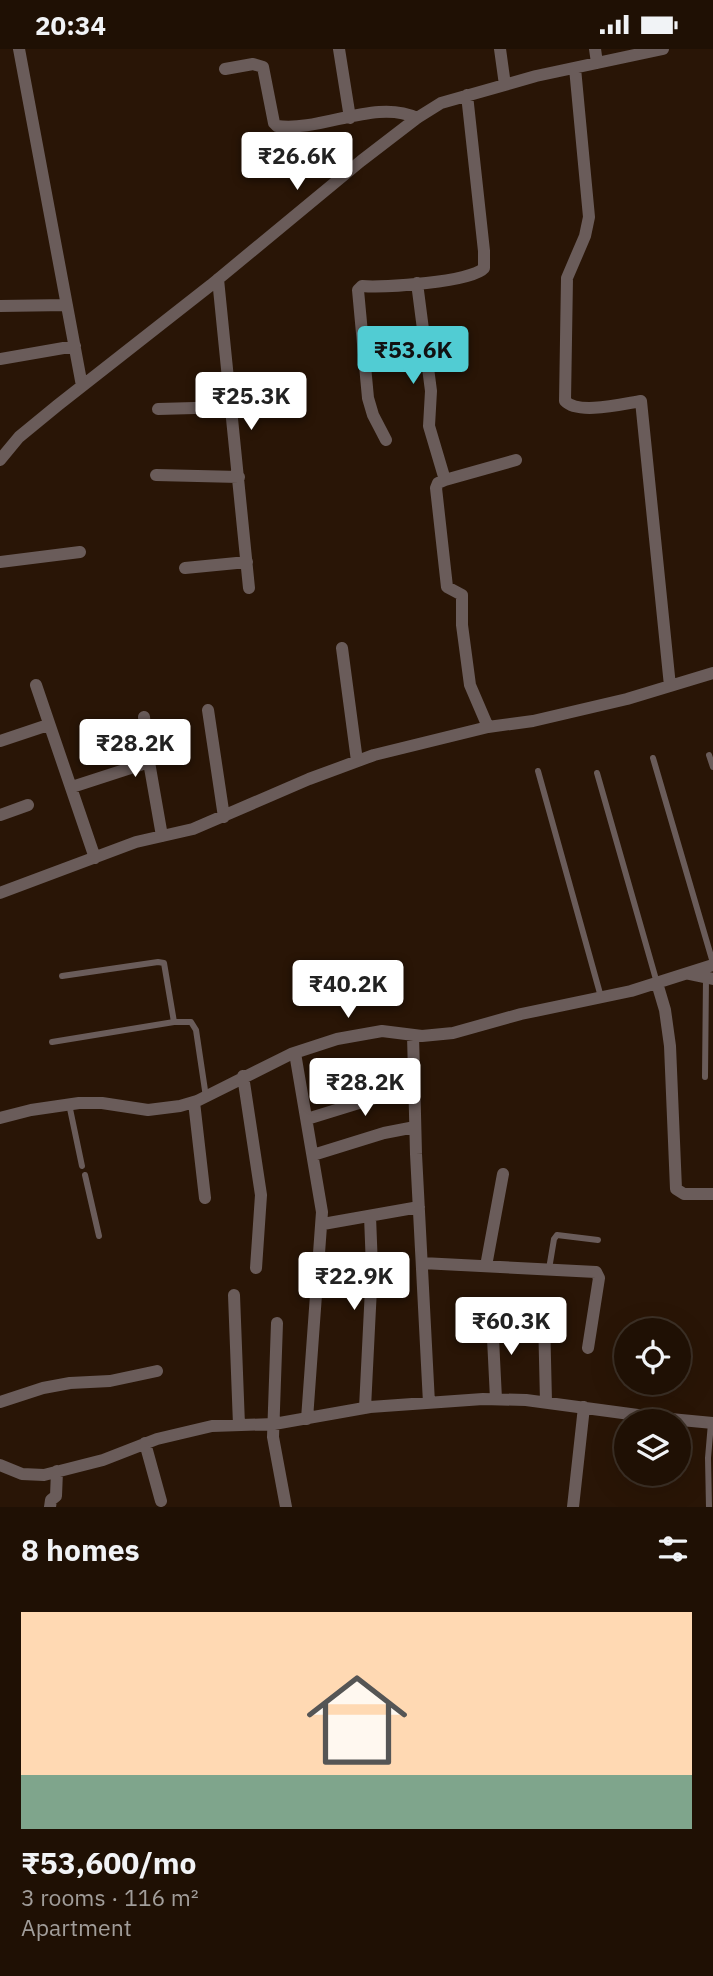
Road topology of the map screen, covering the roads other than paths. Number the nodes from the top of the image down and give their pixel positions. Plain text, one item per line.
1 (19, 49) edge
2 (339, 49) edge
3 (500, 49) edge
4 (595, 49) edge
5 (663, 49) edge
6 (597, 63) junction
7 (575, 68) junction
8 (225, 69) dead end
9 (505, 85) junction
10 (467, 95) junction
11 (350, 118) junction
12 (417, 118) junction
13 (218, 279) junction
14 (417, 283) junction
15 (67, 305) junction
16 (0, 306) edge
17 (75, 346) junction
18 (0, 359) edge
19 (82, 386) junction
20 (232, 407) junction
21 (158, 409) dead end
22 (386, 440) dead end
23 (0, 460) edge
24 (516, 460) dead end
25 (156, 475) dead end
26 (239, 477) junction
27 (444, 480) junction
28 (80, 552) dead end
29 (0, 562) edge
30 (247, 562) junction
31 (185, 568) dead end
32 (249, 588) dead end
33 (342, 648) dead end
34 (713, 673) edge
35 (36, 685) dead end
36 (670, 686) junction
37 (208, 710) dead end
38 (144, 717) dead end
39 (48, 725) junction
40 (488, 727) junction
41 (0, 741) edge
42 (709, 755) dead end
43 (653, 758) dead end
44 (357, 761) junction
45 (149, 762) junction
46 (713, 767) edge
47 (538, 771) dead end
48 (597, 773) dead end
49 (72, 787) junction
50 (28, 805) dead end
51 (0, 815) edge
52 (224, 817) junction
53 (162, 836) junction
54 (95, 857) junction
55 (0, 893) edge
56 (713, 964) edge
57 (687, 973) junction
58 (62, 976) dead end
59 (709, 978) edge
60 (657, 983) junction
61 (601, 997) junction
62 (174, 1022) junction
63 (413, 1035) junction
64 (52, 1042) dead end
65 (295, 1053) junction
66 (243, 1076) junction
67 (705, 1077) dead end
68 (414, 1086) junction
69 (200, 1099) junction
70 (69, 1104) junction
71 (0, 1118) edge
72 (307, 1119) junction
73 (415, 1127) junction
74 (313, 1156) junction
75 (82, 1167) dead end
76 (503, 1174) dead end
77 (85, 1175) dead end
78 (713, 1194) edge
79 (205, 1198) dead end
80 (419, 1207) junction
81 (370, 1216) junction
82 (323, 1224) junction
83 (99, 1236) dead end
84 (598, 1240) dead end
85 (422, 1262) junction
86 (486, 1266) junction
87 (256, 1268) dead end
88 (550, 1269) junction
89 (234, 1294) dead end
90 (544, 1317) dead end
91 (492, 1318) dead end
92 (277, 1323) dead end
93 (588, 1348) dead end
94 (157, 1371) dead end
95 (496, 1399) junction
96 (0, 1402) edge
97 (546, 1402) junction
98 (429, 1403) junction
99 (584, 1407) junction
100 (365, 1408) junction
101 (307, 1419) junction
102 (712, 1423) edge
103 (274, 1424) junction
104 (239, 1425) junction
105 (145, 1443) junction
106 (0, 1465) edge
107 (57, 1471) junction
108 (161, 1501) dead end
109 (50, 1507) edge
110 (286, 1507) edge
111 (573, 1507) edge
112 (709, 1507) edge

1 - 15 street
2 - 11 street
3 - 9 street
4 - 6 street
5 - 6 street
6 - 7 street
7 - 9 street
7 - 36 street
8 - 11 street
9 - 10 street
10 - 12 street
10 - 14 street
11 - 12 street
12 - 13 street
13 - 19 street
13 - 20 street
14 - 22 street
14 - 27 street
15 - 16 street
15 - 17 street
17 - 18 street
17 - 19 street
19 - 23 street
20 - 21 street
20 - 26 street
24 - 27 street
25 - 26 street
26 - 30 street
27 - 40 street
28 - 29 street
30 - 31 street
30 - 32 street
33 - 44 street
34 - 36 street
35 - 39 street
36 - 40 street
37 - 52 street
38 - 45 street
39 - 41 street
39 - 49 street
40 - 44 street
42 - 46 lane
43 - 56 lane
44 - 52 street
45 - 49 street
45 - 53 street
47 - 61 lane
48 - 60 lane
49 - 54 street
50 - 51 street
52 - 53 street
53 - 54 street
54 - 55 street
56 - 57 street
57 - 59 street
57 - 60 street
58 - 62 lane
59 - 67 lane
60 - 61 street
60 - 78 street
61 - 63 street
62 - 64 lane
62 - 69 lane
63 - 65 street
63 - 68 street
65 - 66 street
65 - 72 street
66 - 69 street
66 - 87 street
68 - 72 street
68 - 73 street
69 - 70 street
69 - 79 street
70 - 71 street
70 - 75 lane
72 - 74 street
73 - 74 street
73 - 80 street
74 - 82 street
76 - 86 street
77 - 83 lane
80 - 81 street
80 - 85 street
81 - 82 street
81 - 100 street
82 - 101 street
84 - 88 lane
85 - 86 street
85 - 98 street
86 - 88 street
88 - 93 street
89 - 104 street
90 - 97 street
91 - 95 street
92 - 103 street
94 - 96 street
95 - 97 street
95 - 98 street
97 - 99 street
98 - 100 street
99 - 102 street
99 - 111 street
100 - 101 street
101 - 103 street
102 - 112 lane
103 - 104 street
103 - 110 street
104 - 105 street
105 - 107 street
105 - 108 street
106 - 107 street
107 - 109 street

